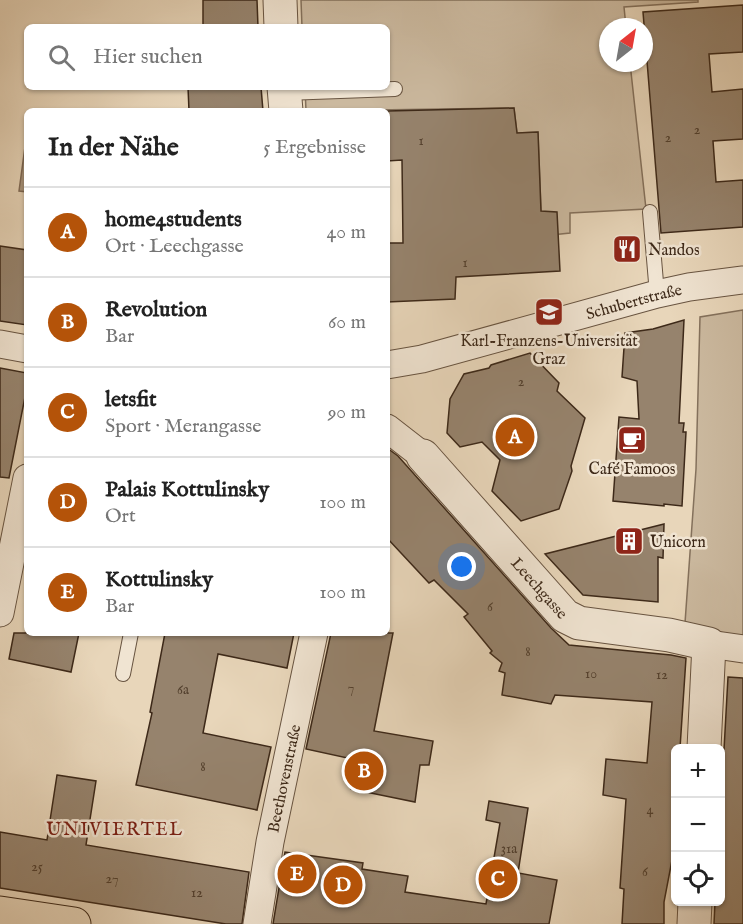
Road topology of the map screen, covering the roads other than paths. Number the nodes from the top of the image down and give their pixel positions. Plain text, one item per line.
1 (280, 0) edge
2 (281, 24) edge
3 (390, 89) edge
4 (395, 89) dead end
5 (381, 90) edge
6 (285, 97) edge
7 (650, 212) dead end
8 (743, 280) edge
9 (657, 294) junction
10 (0, 344) edge
11 (24, 348) edge
12 (390, 365) edge
13 (390, 430) edge
14 (423, 456) joint
15 (24, 493) edge
16 (0, 613) edge
17 (130, 636) edge
18 (313, 636) edge
19 (709, 644) junction
20 (743, 649) edge
21 (123, 674) dead end
22 (704, 744) edge
23 (695, 906) edge
24 (0, 913) edge
25 (74, 924) edge
26 (256, 924) edge
27 (694, 924) edge

1 - 2 street
3 - 4 lane
5 - 6 lane
7 - 9 lane
8 - 9 street, Schubertstraße
9 - 12 street, Schubertstraße
10 - 11 street
13 - 14 street, Leechgasse
14 - 19 street, Leechgasse
15 - 16 street
17 - 21 lane
18 - 26 street, Beethovenstraße
19 - 20 street, Leechgasse
19 - 22 street
23 - 27 street
24 - 25 main road

